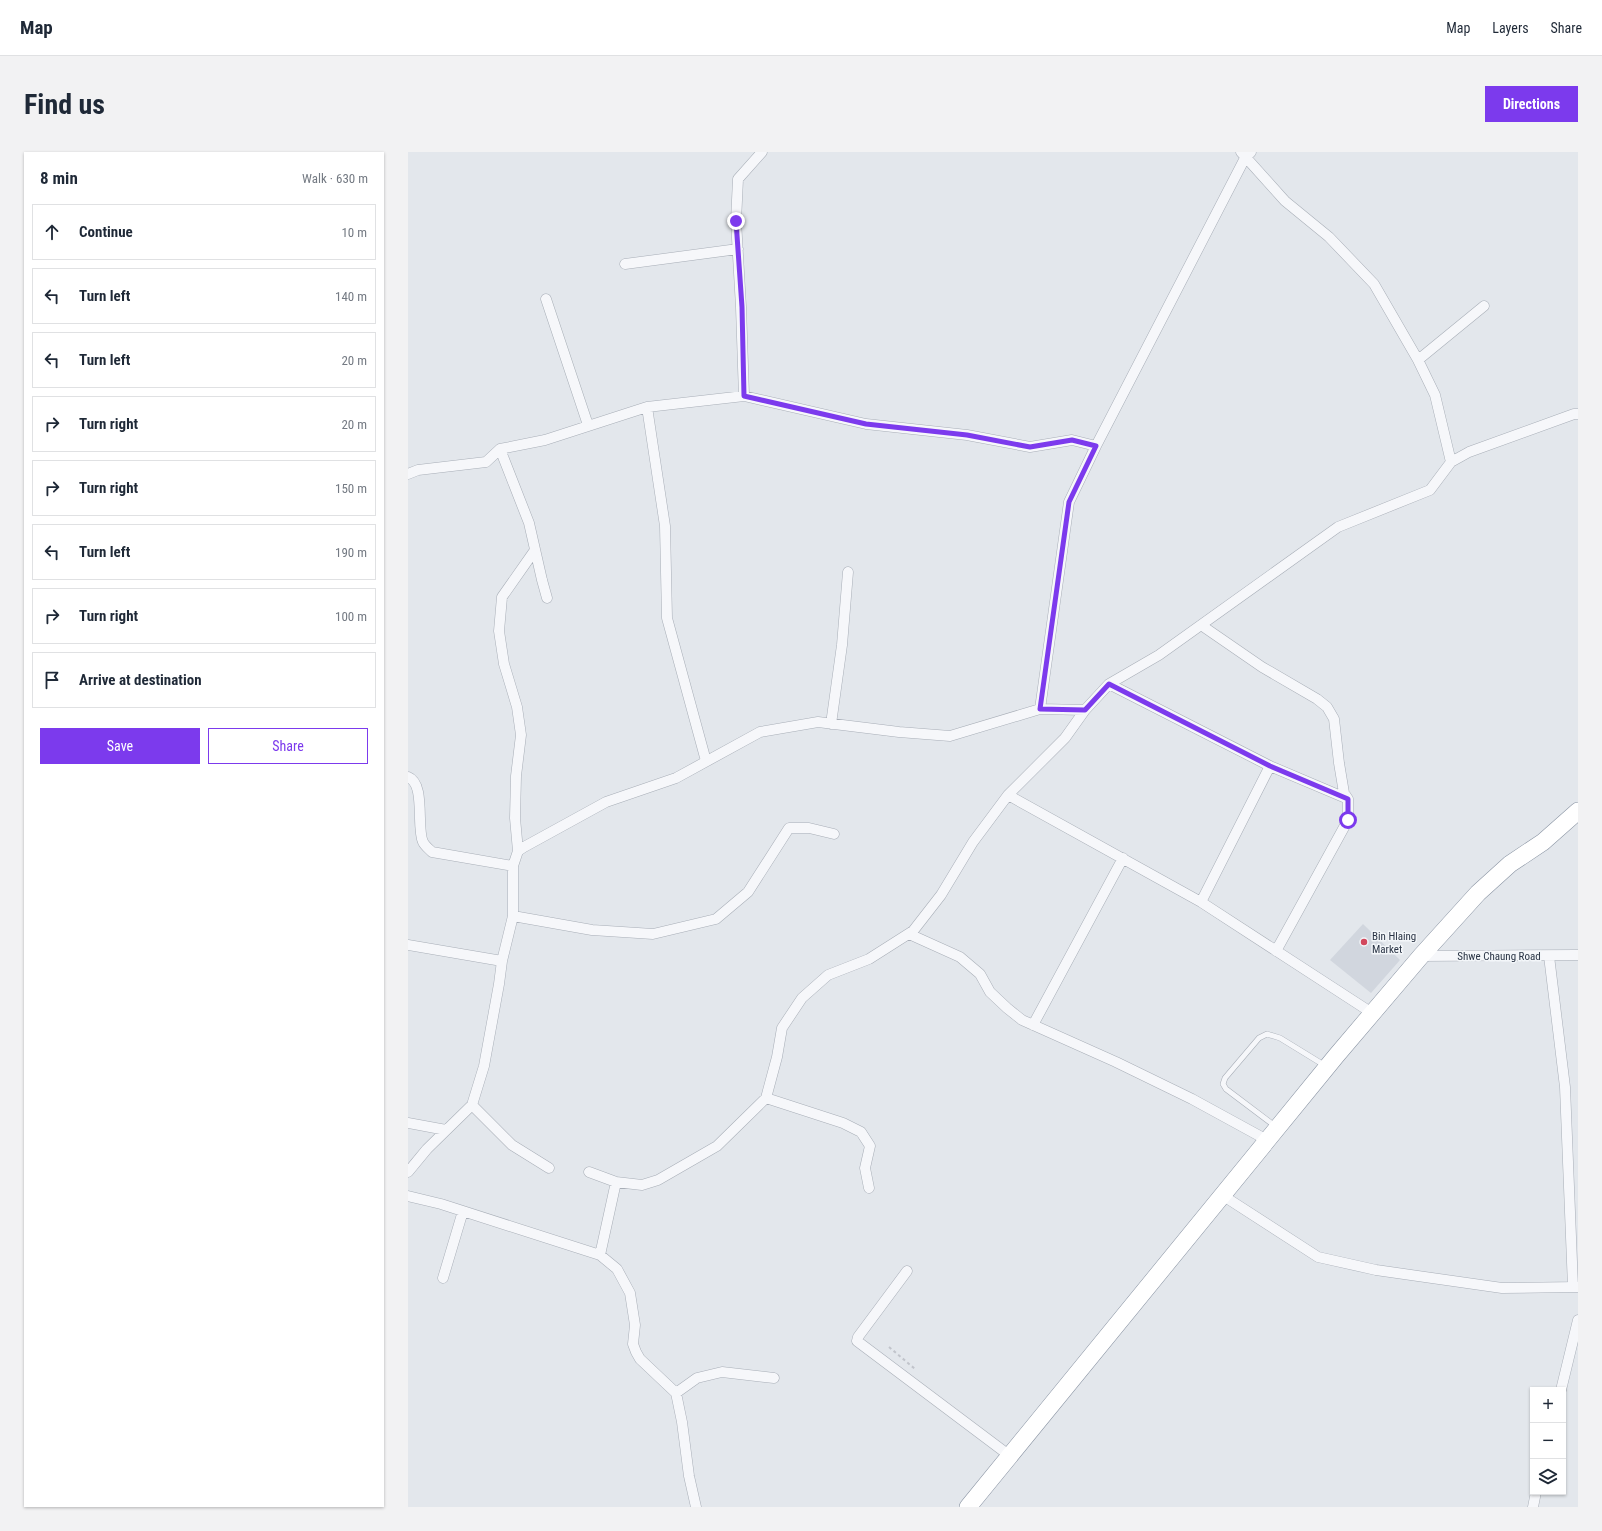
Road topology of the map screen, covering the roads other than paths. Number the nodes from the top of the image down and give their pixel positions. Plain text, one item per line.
1 (762, 152) edge
2 (1246, 154) edge
3 (738, 249) junction
4 (625, 264) dead end
5 (546, 299) dead end
6 (1484, 306) dead end
7 (1418, 360) junction
8 (744, 396) junction
9 (647, 407) junction
10 (1578, 414) edge
11 (588, 425) junction
12 (1096, 446) junction
13 (500, 449) junction
14 (1452, 462) junction
15 (408, 474) edge
16 (535, 550) junction
17 (848, 572) dead end
18 (547, 598) dead end
19 (1201, 625) junction
20 (1109, 684) junction
21 (1040, 709) junction
22 (1085, 710) junction
23 (831, 724) junction
24 (706, 762) junction
25 (1270, 766) junction
26 (408, 777) edge
27 (1008, 795) junction
28 (1348, 799) junction
29 (1578, 811) edge
30 (834, 834) dead end
31 (518, 851) junction
32 (1123, 858) junction
33 (513, 866) junction
34 (1201, 902) junction
35 (513, 916) junction
36 (909, 934) junction
37 (408, 945) edge
38 (1276, 951) junction
39 (1421, 956) junction
40 (1549, 956) junction
41 (1578, 956) edge
42 (502, 961) junction
43 (1372, 1013) junction
44 (1033, 1025) junction
45 (1326, 1067) junction
46 (766, 1098) junction
47 (472, 1105) junction
48 (408, 1123) edge
49 (446, 1130) junction
50 (1272, 1134) junction
51 (549, 1168) dead end
52 (408, 1172) edge
53 (588, 1172) dead end
54 (616, 1182) junction
55 (869, 1188) dead end
56 (1222, 1195) junction
57 (408, 1196) edge
58 (463, 1211) junction
59 (600, 1255) junction
60 (906, 1272) dead end
61 (443, 1278) dead end
62 (1575, 1287) edge
63 (1578, 1320) edge
64 (774, 1378) dead end
65 (1562, 1387) edge
66 (676, 1393) junction
67 (1010, 1456) junction
68 (1535, 1495) edge
69 (696, 1507) edge
70 (968, 1507) edge
71 (1533, 1507) edge

1 - 3 street
2 - 7 street
2 - 12 street
3 - 4 street
3 - 8 street
5 - 11 street
6 - 7 street
7 - 14 street
8 - 9 street
8 - 12 street
9 - 11 street
9 - 24 street
10 - 14 street
11 - 13 street
12 - 21 street
13 - 15 street
13 - 16 street
14 - 19 street
16 - 18 street
16 - 31 street
17 - 23 street
19 - 20 street
19 - 28 street
20 - 22 street
20 - 25 street
21 - 22 street
21 - 23 street
22 - 27 street
23 - 24 street
24 - 31 street
25 - 28 street
25 - 34 street
26 - 33 street
27 - 32 street
27 - 36 street
28 - 38 street
29 - 39 highway
30 - 35 street
31 - 33 street
32 - 34 street
32 - 44 street
33 - 35 street
34 - 38 street
35 - 42 street
36 - 44 street
36 - 46 street
37 - 42 street
38 - 43 street
39 - 40 street, Shwe Chaung Road
39 - 43 highway
40 - 41 street, Shwe Chaung Road
40 - 62 street
42 - 47 street
43 - 45 highway
44 - 50 street
45 - 50 highway
45 - 50 lane
46 - 54 street
46 - 55 street
47 - 49 street
47 - 51 street
48 - 49 street
49 - 52 street
50 - 56 highway
53 - 54 street
54 - 59 street
56 - 62 street
56 - 67 highway
57 - 58 street
58 - 59 street
58 - 61 street
59 - 66 street
60 - 67 street
63 - 65 street
64 - 66 street
66 - 69 street
67 - 70 highway
68 - 71 street

